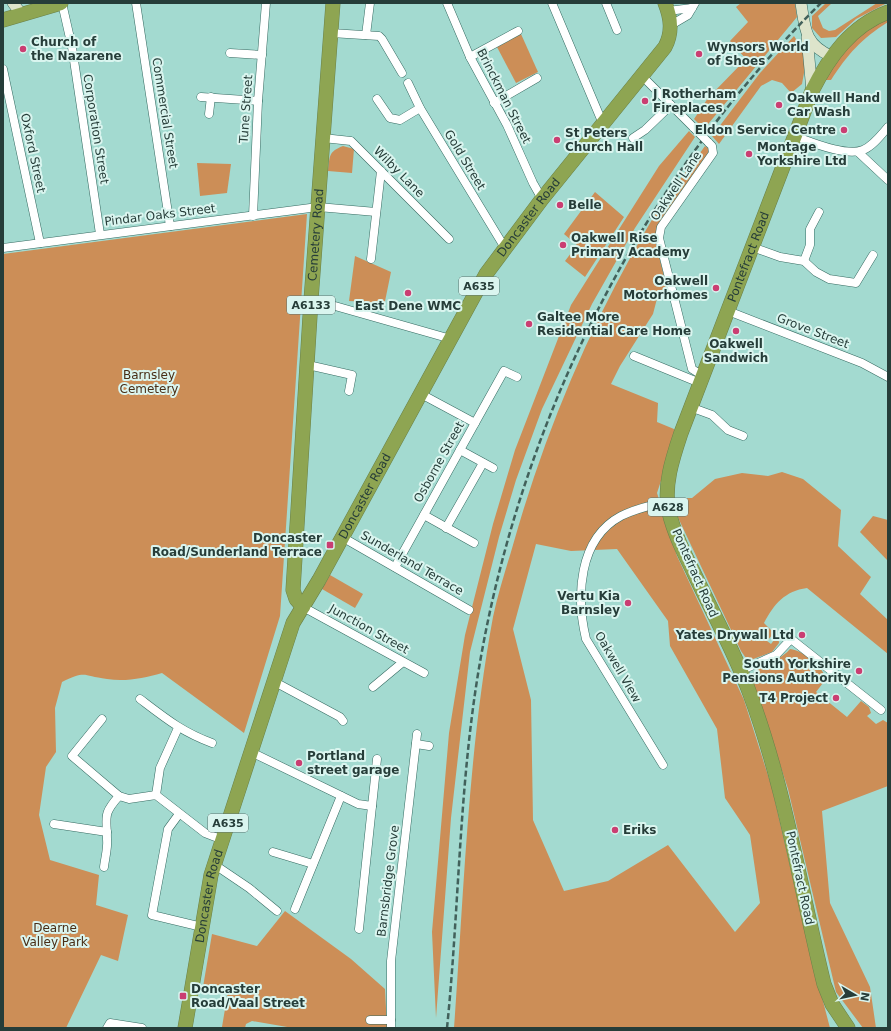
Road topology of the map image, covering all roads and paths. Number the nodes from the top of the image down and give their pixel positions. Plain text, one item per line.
1 (13, 3) edge
2 (62, 3) edge
3 (136, 3) edge
4 (266, 3) edge
5 (333, 3) edge
6 (370, 3) edge
7 (447, 3) edge
8 (552, 3) edge
9 (606, 3) edge
10 (801, 3) edge
11 (694, 5) edge
12 (888, 12) edge
13 (668, 13) edge
14 (22, 15) junction
15 (3, 20) edge
16 (617, 30) dead end
17 (518, 31) dead end
18 (806, 31) junction
19 (331, 34) junction
20 (366, 35) junction
21 (230, 53) dead end
22 (262, 55) junction
23 (831, 56) junction
24 (470, 57) junction
25 (3, 69) edge
26 (402, 73) dead end
27 (642, 76) junction
28 (538, 78) dead end
29 (408, 83) dead end
30 (812, 91) junction
31 (201, 97) dead end
32 (211, 97) junction
33 (377, 99) dead end
34 (258, 100) junction
35 (494, 103) junction
36 (671, 105) junction
37 (420, 108) junction
38 (209, 114) dead end
39 (603, 124) junction
40 (888, 127) edge
41 (794, 136) junction
42 (323, 138) junction
43 (633, 138) dead end
44 (858, 152) junction
45 (381, 171) junction
46 (888, 180) edge
47 (542, 199) junction
48 (318, 207) junction
49 (376, 212) junction
50 (819, 212) dead end
51 (253, 216) junction
52 (170, 226) junction
53 (100, 234) junction
54 (449, 240) dead end
55 (40, 243) junction
56 (752, 247) junction
57 (4, 248) edge
58 (505, 248) junction
59 (873, 255) dead end
60 (371, 259) dead end
61 (804, 261) junction
62 (335, 306) dead end
63 (728, 311) junction
64 (451, 339) junction
65 (634, 356) dead end
66 (308, 365) junction
67 (888, 377) edge
68 (517, 378) dead end
69 (701, 379) junction
70 (349, 390) dead end
71 (421, 394) junction
72 (690, 407) junction
73 (475, 423) junction
74 (743, 436) dead end
75 (460, 450) junction
76 (483, 463) junction
77 (493, 468) dead end
78 (667, 502) junction
79 (424, 515) junction
80 (446, 528) junction
81 (342, 537) junction
82 (474, 543) dead end
83 (395, 567) junction
84 (294, 584) junction
85 (316, 584) junction
86 (303, 607) junction
87 (469, 610) dead end
88 (293, 623) junction
89 (403, 662) junction
90 (740, 671) junction
91 (424, 673) dead end
92 (273, 681) junction
93 (373, 687) dead end
94 (140, 699) dead end
95 (881, 710) dead end
96 (102, 719) dead end
97 (342, 721) dead end
98 (178, 728) junction
99 (417, 734) dead end
100 (212, 743) dead end
101 (416, 744) junction
102 (429, 746) dead end
103 (252, 752) junction
104 (377, 759) dead end
105 (663, 765) dead end
106 (156, 795) junction
107 (119, 796) junction
108 (341, 796) junction
109 (372, 806) junction
110 (180, 814) junction
111 (54, 824) dead end
112 (107, 832) junction
113 (223, 840) junction
114 (273, 852) dead end
115 (313, 864) junction
116 (215, 865) junction
117 (104, 867) dead end
118 (295, 909) dead end
119 (277, 911) dead end
120 (202, 927) junction
121 (359, 929) dead end
122 (370, 1020) dead end
123 (391, 1024) edge
124 (107, 1028) edge
125 (142, 1028) edge
126 (185, 1028) edge
127 (848, 1028) edge

1 - 14 street
2 - 14 highway
2 - 53 street, Corporation Street
3 - 52 street, Commercial Street
4 - 22 street, Tune Street
5 - 19 highway, Cemetery Road / A6133
6 - 20 street
7 - 24 street, Brinckman Street
8 - 39 street
9 - 16 street
10 - 18 street
11 - 13 street
11 - 13 street
12 - 23 highway, Pontefract Road / A628
13 - 27 highway, Doncaster Road / A635
14 - 15 highway
17 - 24 street
18 - 23 street
18 - 30 street
19 - 20 street
19 - 42 highway, Cemetery Road / A6133
20 - 26 street
21 - 22 street
22 - 34 street, Tune Street
23 - 30 highway, Pontefract Road / A628
24 - 35 street, Brinckman Street
25 - 55 street, Oxford Street
27 - 36 street, Oakwell Lane
27 - 39 highway, Doncaster Road / A635
28 - 35 street
29 - 37 street, Gold Street
30 - 41 highway, Pontefract Road / A628
31 - 32 street
32 - 34 street
32 - 38 street
33 - 37 street
34 - 51 street, Tune Street
35 - 47 street, Brinckman Street
36 - 43 street
36 - 69 street, Oakwell Lane, bridge
37 - 58 street, Gold Street
39 - 47 highway, Doncaster Road / A635
40 - 44 street
41 - 44 street
41 - 56 highway, Pontefract Road / A628
42 - 45 street, Wilby Lane
42 - 48 highway, Cemetery Road / A6133
44 - 46 street
45 - 49 street
45 - 54 street, Wilby Lane
47 - 58 highway, Doncaster Road / A635
48 - 49 street, Pindar Oaks Street
48 - 51 street, Pindar Oaks Street
48 - 66 highway, Cemetery Road / A6133
49 - 60 street
50 - 61 street
51 - 52 street, Pindar Oaks Street
52 - 53 street, Pindar Oaks Street
53 - 55 street, Pindar Oaks Street
55 - 57 street, Pindar Oaks Street
56 - 61 street
56 - 63 highway, Pontefract Road / A628
58 - 64 highway, Doncaster Road / A635
59 - 61 street
62 - 64 street
63 - 67 street, Grove Street
63 - 69 highway, Pontefract Road / A628
64 - 71 highway, Doncaster Road / A635
65 - 69 street
66 - 70 street
66 - 84 highway, Cemetery Road / A6133
68 - 73 street
69 - 72 highway, Pontefract Road / A628
71 - 73 street, Osborne Street
71 - 81 highway, Doncaster Road / A635
72 - 74 street
72 - 78 highway, Pontefract Road / A628
73 - 75 street, Osborne Street
75 - 76 street
75 - 79 street, Osborne Street
76 - 77 street
76 - 80 street
78 - 90 highway, Pontefract Road / A628
78 - 105 street, Oakwell View
79 - 80 street
79 - 83 street, Osborne Street
80 - 82 street
81 - 83 street, Sunderland Terrace
81 - 85 highway, Doncaster Road / A635
83 - 87 street, Sunderland Terrace
84 - 85 highway
84 - 86 highway
84 - 88 highway, A6133
85 - 86 highway, Doncaster Road / A635
86 - 88 highway, Doncaster Road / A635
86 - 89 street, Junction Street
88 - 92 highway, Doncaster Road / A635
89 - 91 street, Junction Street
89 - 93 street
90 - 95 street
90 - 127 highway, Pontefract Road / A628
92 - 97 street
92 - 103 highway, Doncaster Road / A635
94 - 98 street
96 - 107 street
98 - 100 street
98 - 106 street
99 - 101 street, Barnsbridge Grove
101 - 102 street
101 - 123 street, Barnsbridge Grove
103 - 108 street
103 - 113 highway, Doncaster Road / A635
104 - 109 street
106 - 107 street
106 - 110 street
107 - 112 street
108 - 109 street
108 - 115 street
109 - 121 street
110 - 113 street
110 - 120 street
111 - 112 street
112 - 117 street
113 - 116 highway, Doncaster Road / A635
114 - 115 street
115 - 118 street
116 - 119 street
116 - 120 highway, Doncaster Road / A635
120 - 126 highway, Doncaster Road / A635
122 - 123 street, Barnsbridge Grove
124 - 125 street

